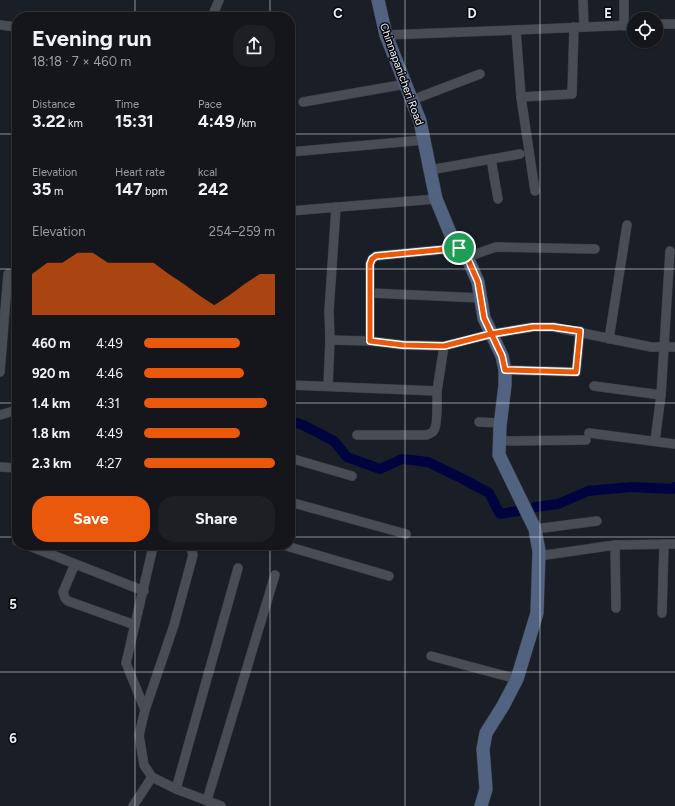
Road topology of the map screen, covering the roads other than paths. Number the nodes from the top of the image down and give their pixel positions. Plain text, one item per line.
1 (219, 0) edge
2 (378, 0) edge
3 (583, 0) edge
4 (624, 0) edge
5 (214, 12) edge
6 (663, 24) edge
7 (675, 24) edge
8 (0, 25) edge
9 (12, 26) edge
10 (624, 26) junction
11 (627, 26) edge
12 (574, 27) junction
13 (584, 27) junction
14 (516, 30) junction
15 (386, 35) junction
16 (480, 74) dead end
17 (406, 84) junction
18 (522, 96) junction
19 (412, 100) junction
20 (303, 102) dead end
21 (424, 140) junction
22 (295, 152) edge
23 (520, 154) dead end
24 (492, 159) junction
25 (430, 170) junction
26 (535, 190) dead end
27 (436, 199) junction
28 (498, 199) dead end
29 (336, 207) junction
30 (295, 211) edge
31 (628, 225) dead end
32 (595, 249) dead end
33 (670, 251) dead end
34 (463, 252) junction
35 (8, 274) dead end
36 (370, 293) junction
37 (481, 298) junction
38 (580, 331) junction
39 (491, 334) junction
40 (609, 338) junction
41 (330, 340) junction
42 (370, 341) junction
43 (444, 346) junction
44 (663, 347) junction
45 (675, 347) edge
46 (505, 370) junction
47 (0, 372) edge
48 (295, 385) edge
49 (328, 386) junction
50 (594, 386) dead end
51 (437, 391) junction
52 (660, 394) junction
53 (12, 411) edge
54 (0, 414) edge
55 (479, 422) dead end
56 (500, 423) junction
57 (357, 435) dead end
58 (499, 441) junction
59 (655, 441) junction
60 (675, 444) edge
61 (295, 459) edge
62 (0, 467) edge
63 (12, 468) edge
64 (352, 476) dead end
65 (295, 503) edge
66 (597, 521) dead end
67 (535, 529) junction
68 (406, 534) dead end
69 (664, 544) junction
70 (675, 544) edge
71 (615, 545) junction
72 (295, 549) edge
73 (40, 550) edge
74 (152, 550) edge
75 (192, 550) edge
76 (539, 556) junction
77 (75, 564) junction
78 (238, 568) dead end
79 (275, 575) dead end
80 (389, 576) dead end
81 (144, 591) junction
82 (616, 608) dead end
83 (662, 613) dead end
84 (135, 625) junction
85 (431, 656) dead end
86 (517, 679) junction
87 (145, 710) junction
88 (152, 777) junction
89 (176, 789) junction
90 (207, 800) junction
91 (133, 806) edge
92 (221, 806) edge
93 (481, 806) edge

1 - 5 street
2 - 15 street, Chinnapanicheri Road
3 - 13 street
4 - 10 street
6 - 7 street
8 - 9 street
10 - 11 street
10 - 13 street
12 - 13 street
12 - 14 street
12 - 18 street
14 - 15 street
14 - 18 street
15 - 17 street, Chinnapanicheri Road
16 - 19 street
17 - 19 street, Chinnapanicheri Road
17 - 20 street
18 - 26 street
19 - 21 street, Chinnapanicheri Road
21 - 22 street
21 - 25 street, Chinnapanicheri Road
23 - 24 street
24 - 25 street
24 - 28 street
25 - 27 street, Chinnapanicheri Road
27 - 29 street
27 - 34 street, Chinnapanicheri Road
29 - 30 street
29 - 41 street
31 - 40 street
32 - 34 street
33 - 44 street
34 - 36 street
34 - 37 street, Chinnapanicheri Road
35 - 47 street
36 - 37 street
36 - 42 street
37 - 39 street, Chinnapanicheri Road
38 - 39 street
38 - 40 street
38 - 46 street
39 - 43 street
39 - 46 street, Chinnapanicheri Road
40 - 44 street
41 - 42 street
41 - 49 street
42 - 43 street
43 - 51 street
44 - 45 street
44 - 52 street
46 - 56 street, Chinnapanicheri Road
48 - 49 street
49 - 51 street
50 - 52 street
51 - 57 street
52 - 59 street
53 - 54 street
55 - 56 street
56 - 58 street, Chinnapanicheri Road
58 - 59 street
58 - 67 street, Chinnapanicheri Road
59 - 60 street
61 - 64 street
62 - 63 street
65 - 68 street
66 - 67 street
67 - 76 street, Chinnapanicheri Road
69 - 70 street
69 - 71 street
69 - 83 street
71 - 76 street
71 - 82 street
72 - 80 street
73 - 77 street
74 - 81 street
75 - 87 street
76 - 86 street, Chinnapanicheri Road
77 - 81 street
77 - 84 street
78 - 89 street
79 - 90 street
81 - 84 street
84 - 87 street
85 - 86 street
86 - 93 street, Chinnapanicheri Road
87 - 88 street
88 - 89 street
88 - 91 street
89 - 90 street
90 - 92 street

